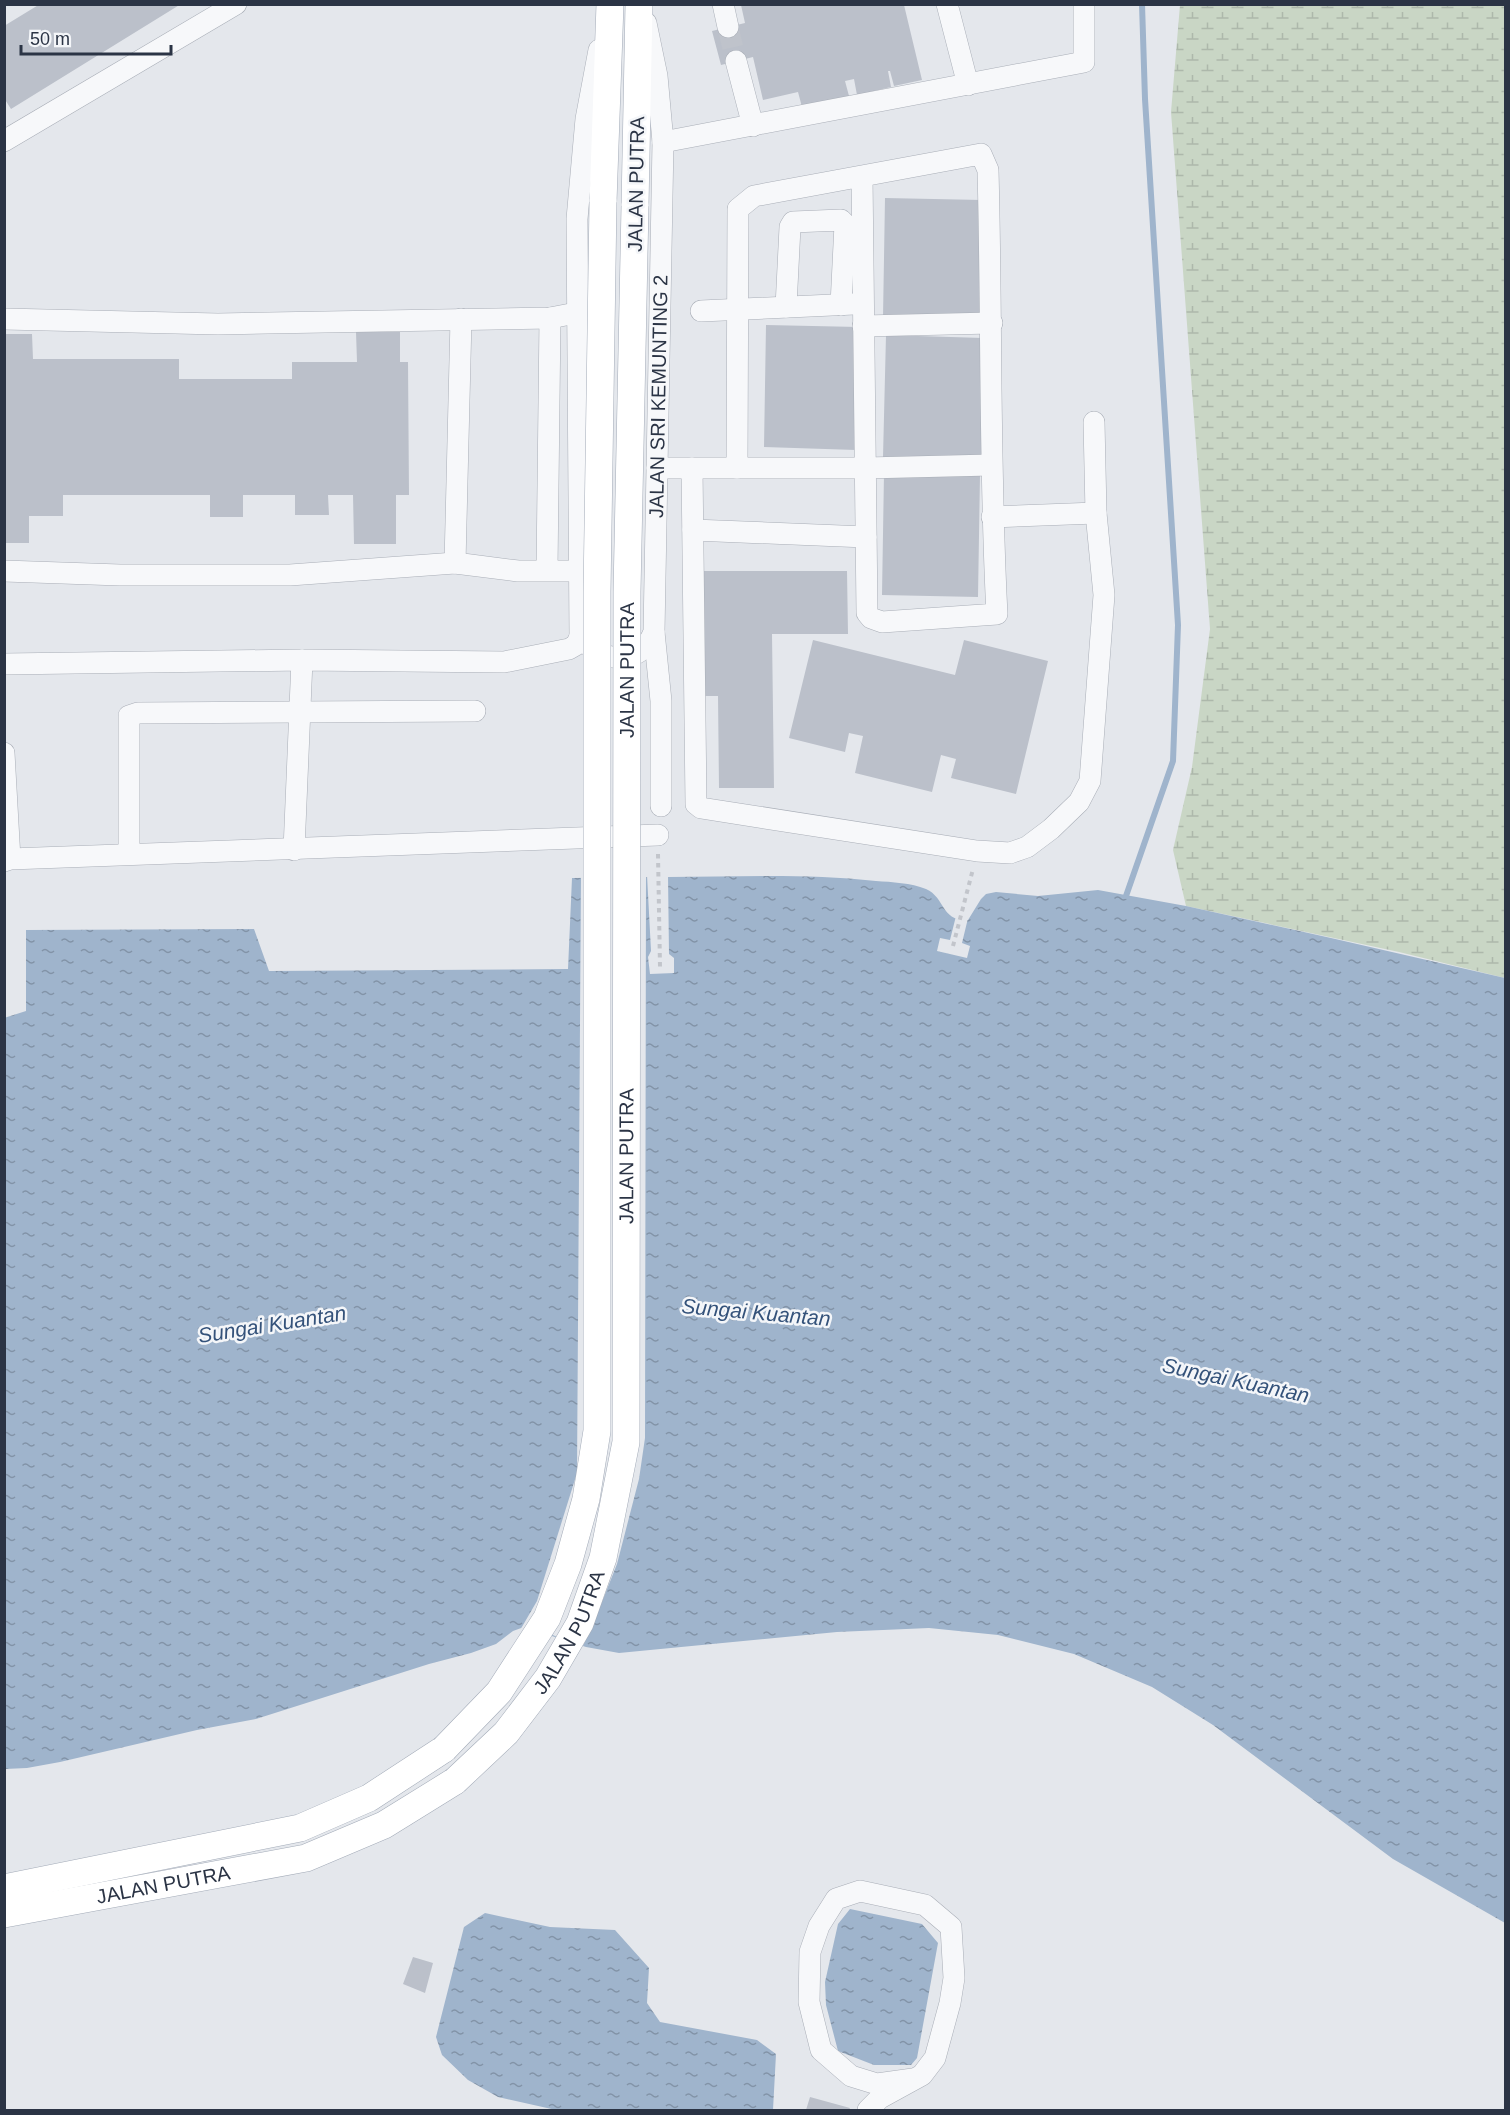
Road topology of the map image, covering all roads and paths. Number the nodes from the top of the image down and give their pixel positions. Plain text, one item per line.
1 (236, 4) edge
2 (609, 4) edge
3 (641, 4) edge
4 (723, 4) edge
5 (947, 4) edge
6 (1084, 4) edge
7 (728, 27) tunnel mouth
8 (736, 61) tunnel mouth
9 (968, 85) junction
10 (753, 126) junction
11 (7, 134) edge
12 (663, 142) junction
13 (862, 176) junction
14 (863, 302) junction
15 (842, 305) junction
16 (786, 307) junction
17 (737, 308) junction
18 (701, 311) dead end
19 (576, 313) junction
20 (550, 318) junction
21 (4, 319) edge
22 (461, 319) junction
23 (992, 323) junction
24 (863, 326) junction
25 (1094, 422) dead end
26 (991, 465) junction
27 (657, 468) junction
28 (692, 468) junction
29 (737, 468) junction
30 (866, 468) junction
31 (1096, 513) junction
32 (992, 518) junction
33 (693, 530) junction
34 (866, 537) junction
35 (455, 563) junction
36 (547, 570) junction
37 (4, 571) edge
38 (579, 571) junction
39 (654, 632) junction
40 (580, 637) junction
41 (634, 655) junction
42 (302, 660) junction
43 (4, 664) edge
44 (661, 700) junction
45 (301, 711) junction
46 (475, 711) dead end
47 (4, 753) edge
48 (662, 797) junction
49 (696, 804) junction
50 (658, 840) junction
51 (294, 850) junction
52 (129, 854) junction
53 (7, 860) edge
54 (975, 860) dead end
55 (953, 946) dead end
56 (660, 967) dead end
57 (4, 1888) edge
58 (4, 1914) edge
59 (914, 2079) junction
60 (868, 2110) edge

1 - 11 street
2 - 19 street
2 - 57 main road, JALAN PUTRA, bridge
3 - 12 street, JALAN SRI KEMUNTING 2
3 - 58 main road, JALAN PUTRA, bridge
4 - 7 street
5 - 9 street
6 - 9 street
8 - 10 street
9 - 10 street
10 - 12 street
12 - 27 street, JALAN SRI KEMUNTING 2
13 - 14 street
13 - 17 street
13 - 23 street
14 - 15 street
14 - 24 street
15 - 16 street
15 - 16 street
16 - 17 street
17 - 18 street
17 - 29 street
19 - 20 street
19 - 38 street
20 - 22 street
20 - 36 street
21 - 22 street
22 - 35 street
23 - 24 street
23 - 26 street
24 - 30 street
25 - 31 street
26 - 30 street
26 - 32 street
27 - 28 street
27 - 39 street, JALAN SRI KEMUNTING 2
28 - 29 street
28 - 33 street
29 - 30 street
30 - 34 street
31 - 32 street
31 - 49 street
32 - 34 street
33 - 34 street
33 - 49 street
35 - 36 street
35 - 37 street
36 - 38 street
38 - 40 street
39 - 41 street
39 - 44 street, JALAN SRI KEMUNTING 2
40 - 41 street
40 - 42 street
41 - 44 street
42 - 43 street
42 - 45 street
44 - 48 street, JALAN SRI KEMUNTING 2
45 - 46 street
45 - 51 street
45 - 52 street
47 - 53 street
48 - 49 street
48 - 50 street, JALAN SRI KEMUNTING 2
50 - 51 street
50 - 56 path
51 - 52 street
52 - 53 street
54 - 55 path
59 - 59 street
59 - 60 street

